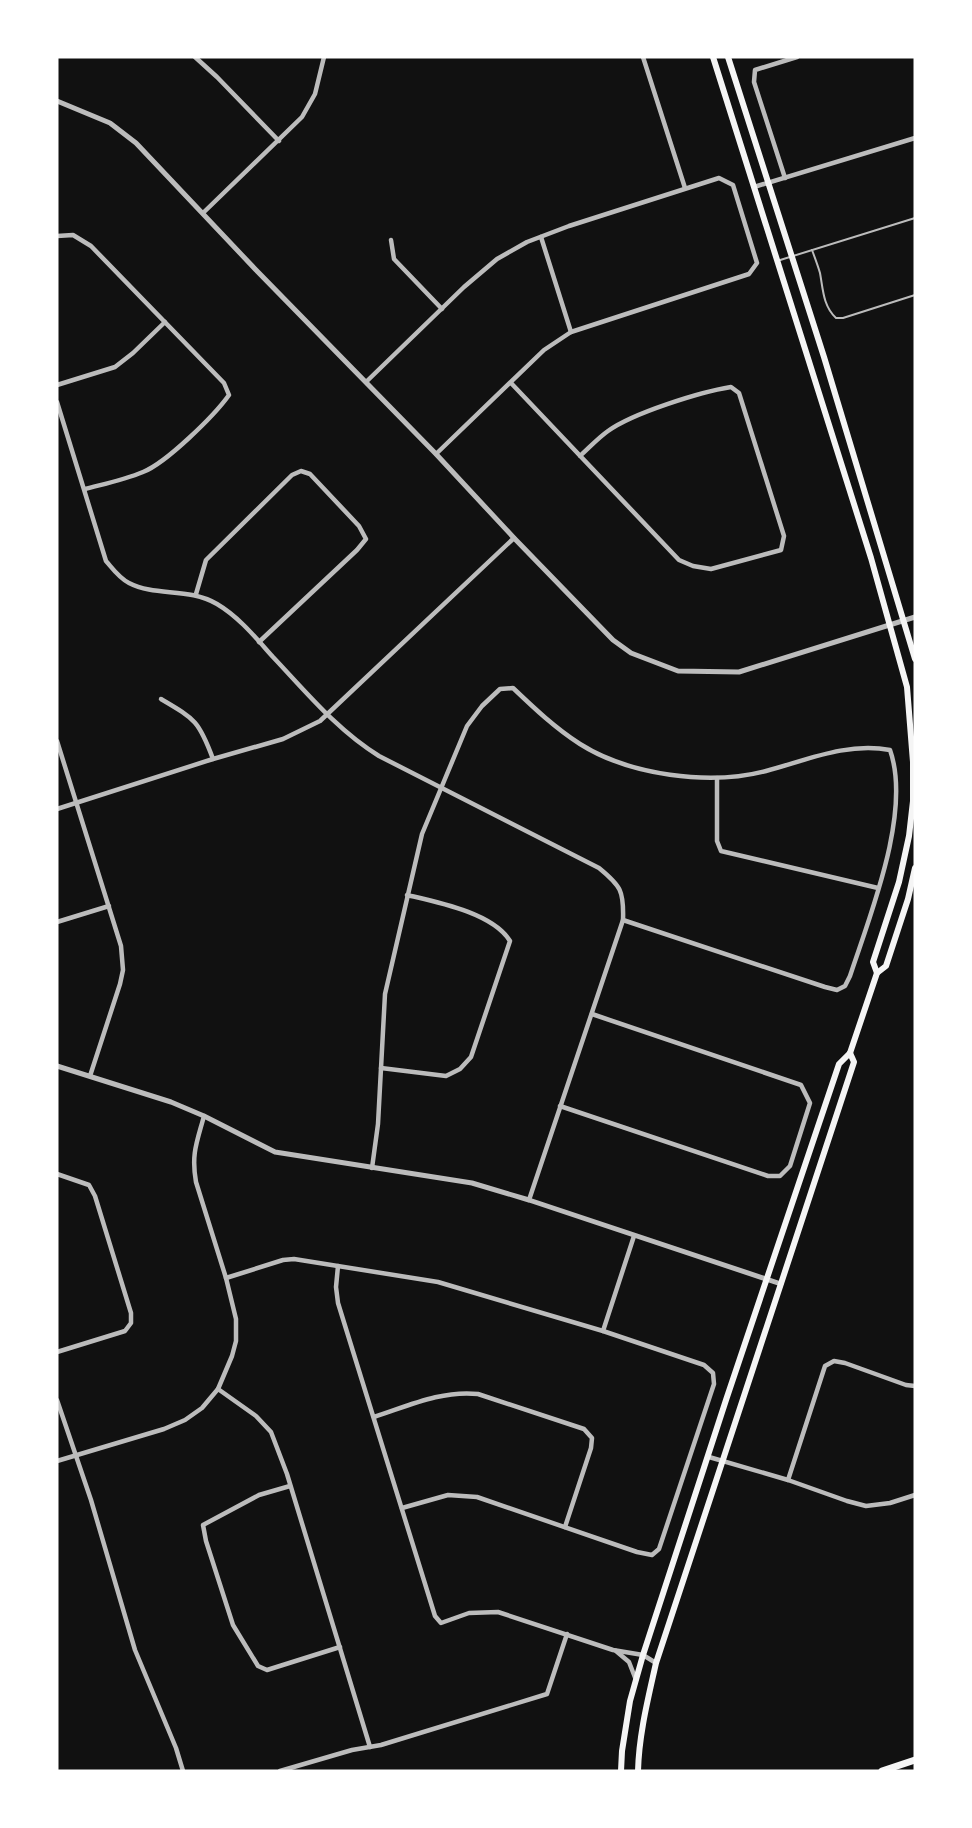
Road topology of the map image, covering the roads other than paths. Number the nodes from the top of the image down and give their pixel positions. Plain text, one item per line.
1 (195, 57) edge
2 (324, 57) edge
3 (643, 57) edge
4 (714, 57) edge
5 (728, 57) edge
6 (797, 57) edge
7 (57, 101) edge
8 (915, 138) edge
9 (279, 141) junction
10 (785, 178) junction
11 (768, 183) junction
12 (754, 187) junction
13 (685, 188) junction
14 (203, 213) junction
15 (915, 218) edge
16 (57, 236) edge
17 (541, 237) junction
18 (391, 240) dead end
19 (812, 250) junction
20 (791, 257) junction
21 (777, 261) junction
22 (915, 295) edge
23 (442, 309) junction
24 (165, 322) junction
25 (571, 332) junction
26 (366, 382) junction
27 (511, 383) junction
28 (57, 385) edge
29 (57, 402) edge
30 (436, 454) junction
31 (580, 456) junction
32 (85, 489) junction
33 (514, 538) junction
34 (196, 594) junction
35 (915, 617) edge
36 (901, 622) junction
37 (889, 626) junction
38 (259, 642) junction
39 (915, 659) edge
40 (161, 699) dead end
41 (328, 714) junction
42 (57, 741) edge
43 (213, 759) junction
44 (717, 778) junction
45 (442, 786) junction
46 (77, 802) junction
47 (57, 809) edge
48 (915, 868) edge
49 (878, 888) junction
50 (407, 895) junction
51 (109, 906) junction
52 (623, 920) junction
53 (57, 922) edge
54 (877, 973) junction
55 (592, 1014) junction
56 (850, 1053) junction
57 (57, 1066) edge
58 (381, 1068) junction
59 (90, 1076) junction
60 (560, 1106) junction
61 (204, 1116) junction
62 (372, 1168) junction
63 (57, 1174) edge
64 (529, 1200) junction
65 (634, 1236) junction
66 (338, 1266) junction
67 (226, 1278) junction
68 (766, 1280) junction
69 (781, 1284) junction
70 (603, 1331) junction
71 (57, 1352) edge
72 (915, 1386) edge
73 (218, 1389) junction
74 (57, 1400) edge
75 (374, 1417) junction
76 (76, 1456) junction
77 (709, 1457) junction
78 (57, 1461) edge
79 (722, 1461) junction
80 (788, 1480) junction
81 (290, 1486) junction
82 (915, 1495) edge
83 (402, 1508) junction
84 (687, 1524) junction
85 (565, 1527) junction
86 (700, 1528) junction
87 (567, 1634) junction
88 (340, 1647) junction
89 (614, 1650) junction
90 (643, 1655) junction
91 (656, 1663) junction
92 (636, 1681) junction
93 (370, 1747) junction
94 (915, 1760) edge
95 (298, 1768) edge
96 (183, 1771) edge
97 (280, 1771) edge
98 (621, 1771) edge
99 (638, 1771) edge
100 (882, 1771) edge

1 - 9 street
2 - 9 street
3 - 13 street
4 - 12 main road
5 - 11 main road
6 - 10 street
7 - 14 street
8 - 10 street
9 - 14 street
10 - 11 street
11 - 12 street
11 - 20 main road
12 - 21 main road
13 - 17 street
13 - 25 street
14 - 26 street
15 - 19 lane
16 - 24 street
17 - 23 street
17 - 25 street
18 - 23 street
19 - 20 lane
19 - 22 lane
20 - 21 lane
20 - 36 main road
21 - 37 main road
23 - 26 street
24 - 28 street
24 - 32 street
25 - 27 street
26 - 30 street
27 - 30 street
27 - 31 street
29 - 32 street
30 - 33 street
31 - 31 street
32 - 34 street
33 - 37 street
33 - 41 street
34 - 38 street
34 - 38 street
35 - 36 street
36 - 37 street
36 - 39 main road
37 - 54 main road
38 - 41 street
40 - 43 street
41 - 43 street
41 - 45 street
42 - 46 street
43 - 46 street
44 - 45 street
44 - 49 street
44 - 49 street
45 - 50 street
45 - 52 street
46 - 47 street
46 - 51 street
48 - 54 main road
49 - 52 street
50 - 58 street
50 - 58 street
51 - 53 street
51 - 59 street
52 - 55 street
54 - 56 main road
55 - 60 street
55 - 60 street
56 - 68 main road
56 - 69 main road
57 - 59 street
58 - 62 street
59 - 61 street
60 - 64 street
61 - 62 street
61 - 67 street
62 - 64 street
63 - 71 street
64 - 65 street
65 - 68 street
65 - 70 street
66 - 67 street
66 - 70 street
66 - 75 street
67 - 73 street
68 - 69 street
68 - 77 main road
69 - 79 main road
70 - 85 street
72 - 80 street
73 - 76 street
73 - 81 street
74 - 76 street
75 - 83 street
75 - 85 street
76 - 78 street
76 - 96 street
77 - 79 street
77 - 84 main road
79 - 80 street
79 - 86 main road
80 - 82 street
81 - 88 street
81 - 88 street
83 - 85 street
83 - 87 street
84 - 86 main road
84 - 90 main road
86 - 91 main road
87 - 89 street
87 - 93 street
88 - 93 street
89 - 90 street
89 - 92 street
90 - 91 street
90 - 92 main road
91 - 99 main road
92 - 98 main road
93 - 95 street
94 - 100 main road
95 - 97 street

